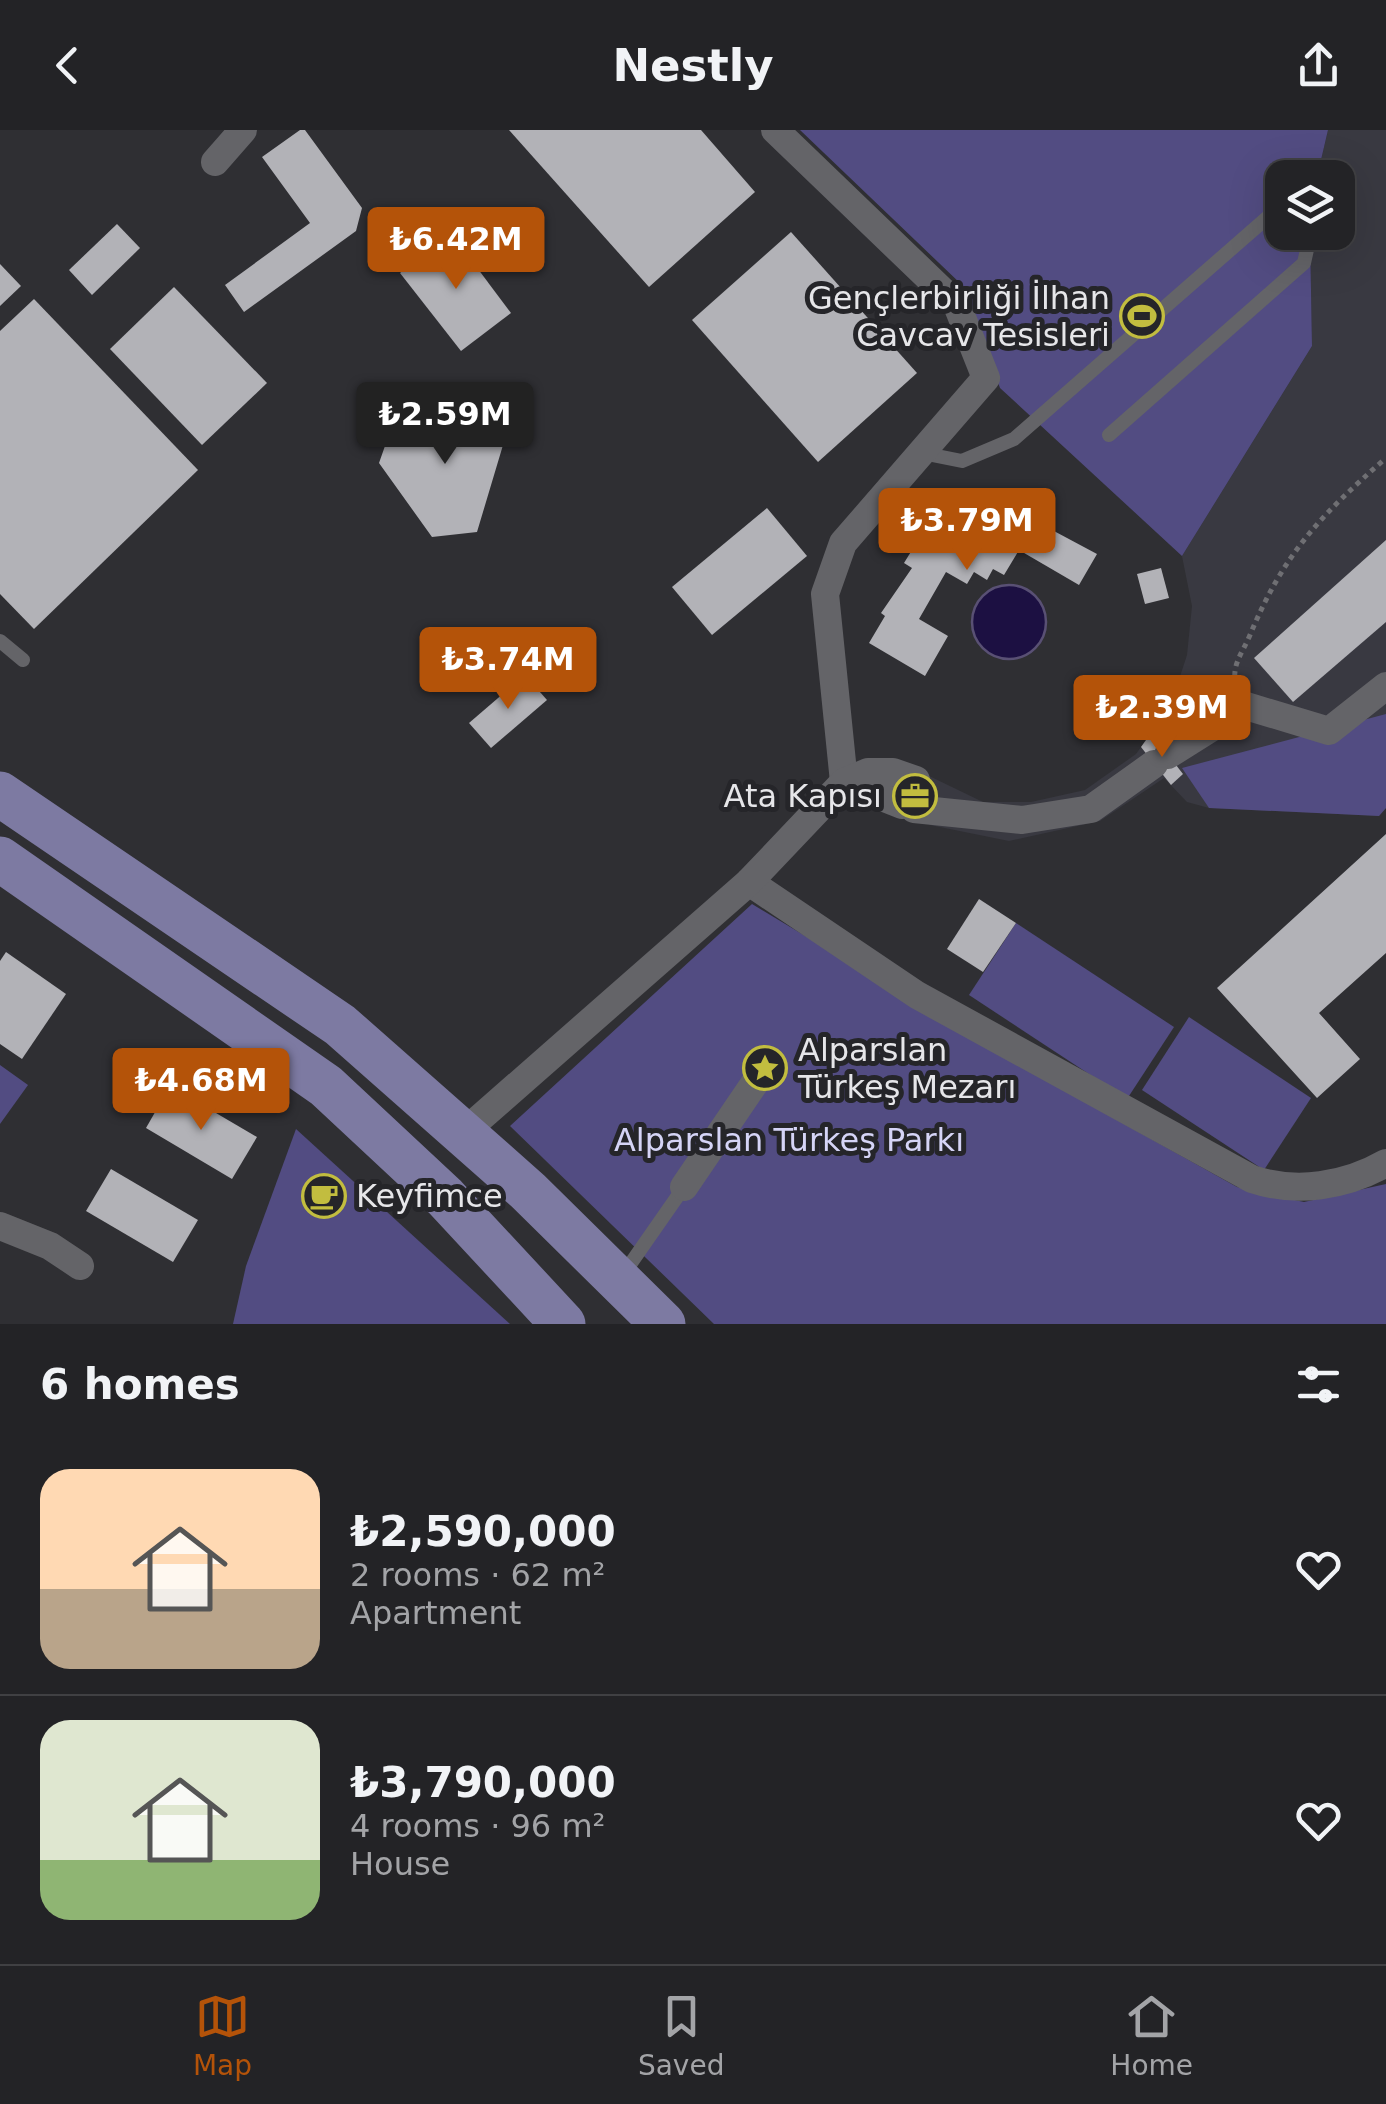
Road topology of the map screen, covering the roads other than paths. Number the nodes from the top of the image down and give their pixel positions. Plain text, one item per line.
1 (243, 130) edge
2 (774, 130) edge
3 (215, 162) dead end
4 (1265, 219) edge
5 (1307, 250) edge
6 (1109, 436) dead end
7 (922, 452) junction
8 (0, 641) edge
9 (22, 660) dead end
10 (1386, 686) edge
11 (844, 782) junction
12 (0, 794) edge
13 (0, 858) edge
14 (749, 882) junction
15 (765, 1068) dead end
16 (463, 1133) junction
17 (1386, 1163) edge
18 (684, 1187) joint
19 (0, 1226) edge
20 (80, 1266) dead end
21 (619, 1281) junction
22 (556, 1319) edge
23 (662, 1324) edge

1 - 3 street
2 - 7 street
4 - 7 lane
5 - 6 lane
7 - 11 street
8 - 9 lane
10 - 11 street
11 - 14 street
12 - 16 main road
13 - 22 main road
14 - 16 street
14 - 17 street
15 - 18 street
16 - 21 main road
18 - 21 lane
19 - 20 street
21 - 23 main road

